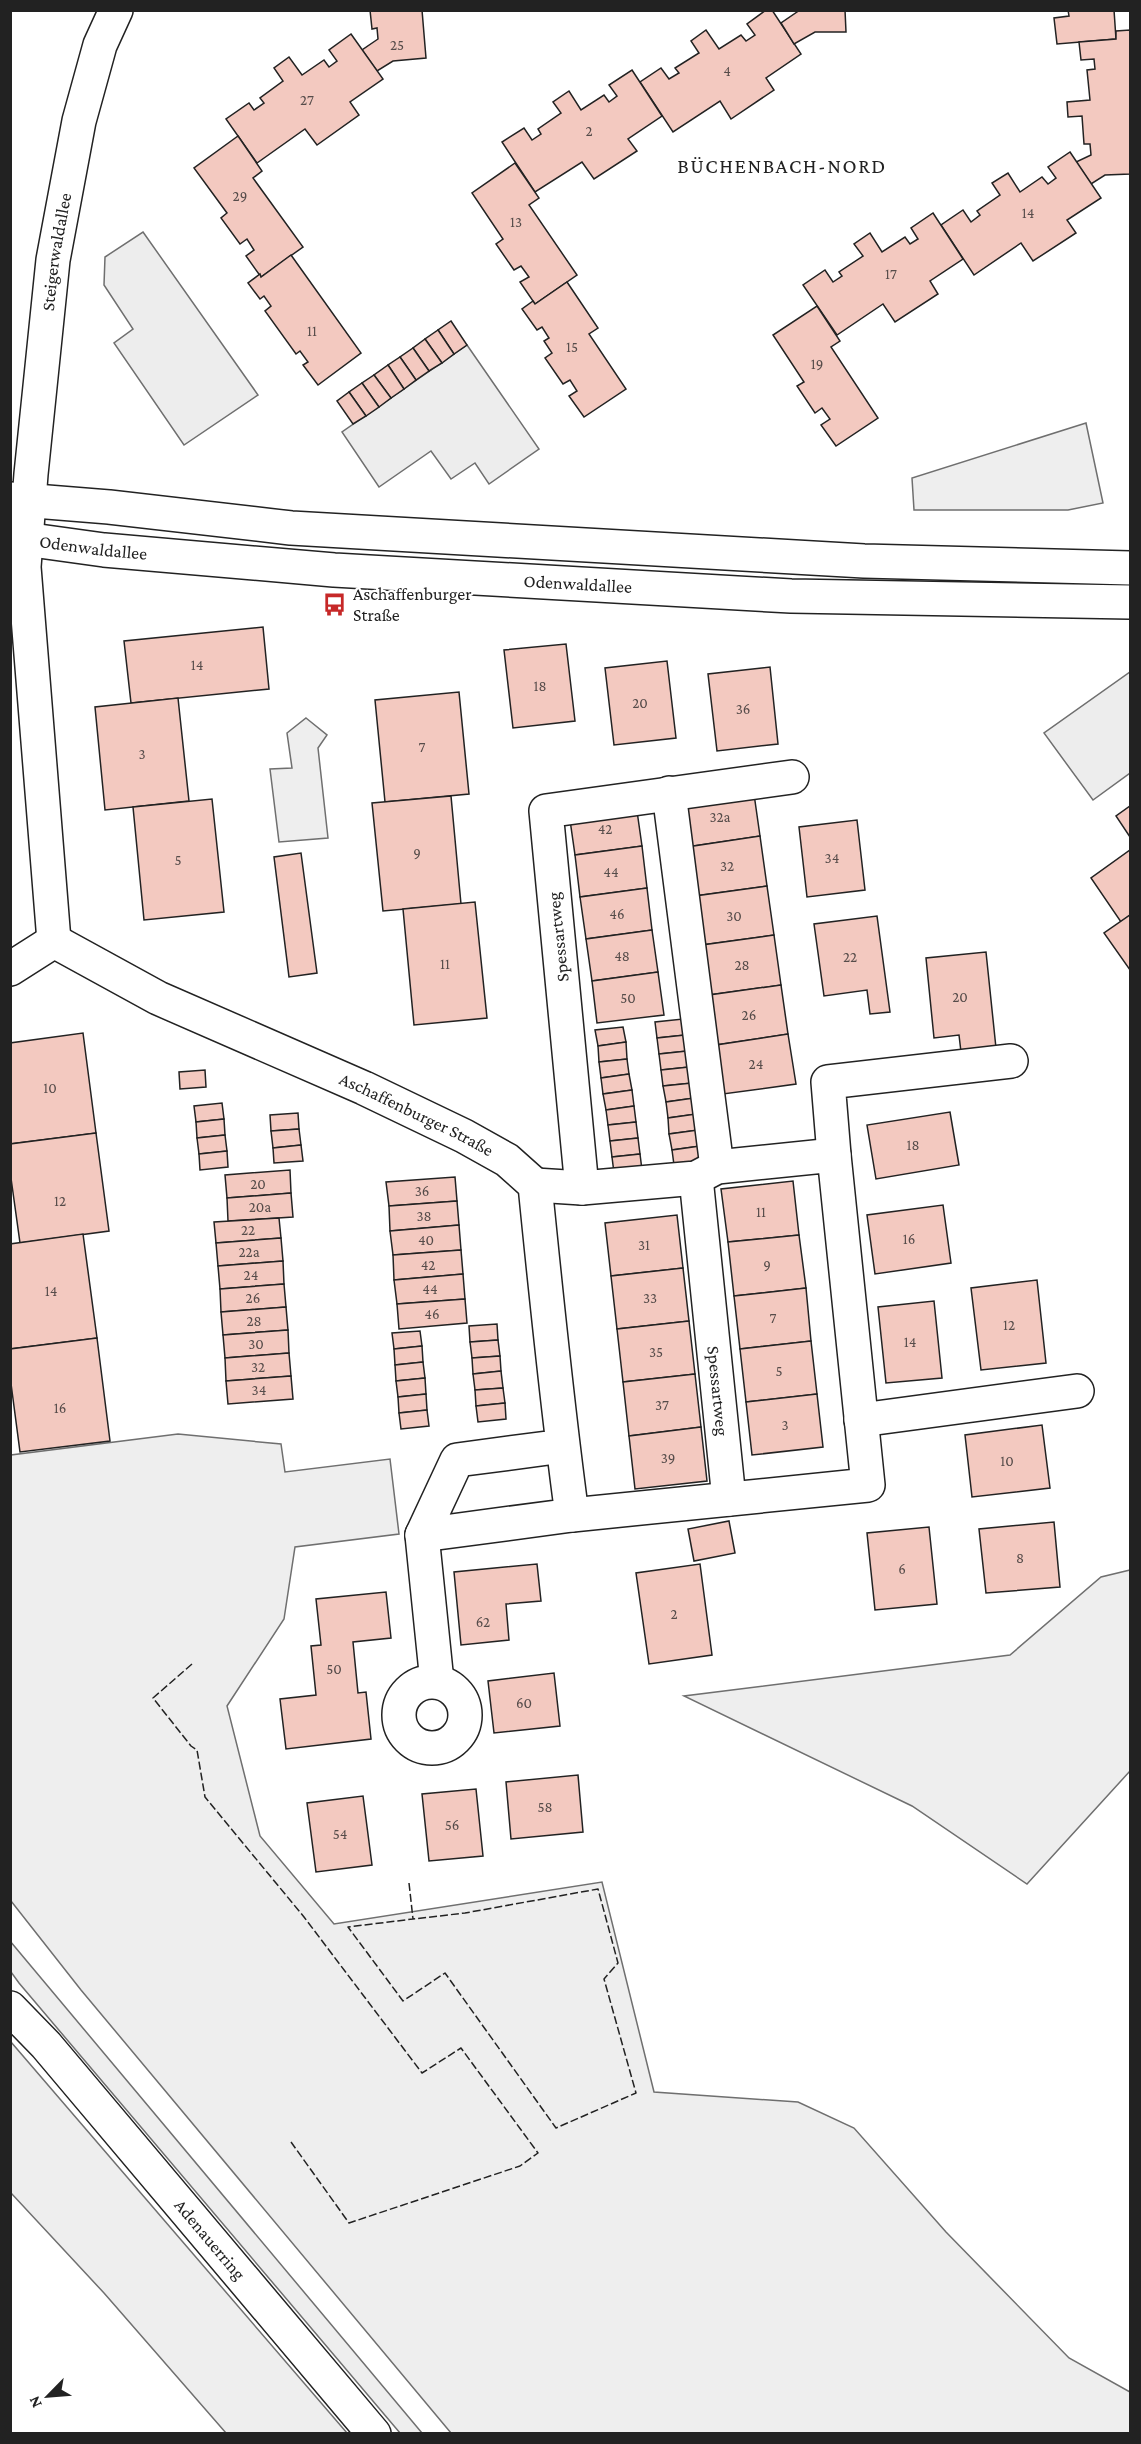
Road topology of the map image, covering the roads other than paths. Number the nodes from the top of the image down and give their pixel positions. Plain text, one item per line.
1 (116, 10) edge
2 (20, 500) edge
3 (18, 538) edge
4 (1131, 568) edge
5 (1131, 602) edge
6 (792, 777) dead end
7 (669, 793) junction
8 (54, 940) junction
9 (10, 969) edge
10 (1011, 1061) dead end
11 (834, 1155) junction
12 (706, 1173) junction
13 (535, 1185) junction
14 (582, 1188) junction
15 (1077, 1391) dead end
16 (861, 1420) junction
17 (563, 1446) junction
18 (729, 1499) junction
19 (572, 1515) junction
20 (422, 1535) junction
21 (437, 1682) dead end
22 (10, 1994) edge
23 (10, 2008) edge
24 (46, 2045) junction
25 (374, 2433) edge

1 - 2 street, Steigerwaldallee
2 - 3 street, Odenwaldallee
2 - 4 street
3 - 5 street, Odenwaldallee
3 - 8 street
6 - 7 street, Spessartweg
7 - 12 street, Spessartweg
7 - 14 street, Spessartweg
8 - 9 street
8 - 13 street, Aschaffenburger Straße
10 - 11 street
11 - 12 street
11 - 16 street
12 - 14 street
12 - 18 street, Spessartweg
13 - 14 street
13 - 17 street
15 - 16 street
16 - 18 street
17 - 19 street
17 - 20 street
18 - 19 street
19 - 20 street
20 - 21 street
22 - 24 street, Adenauerring
23 - 24 street, Adenauerring
24 - 25 street, Adenauerring

